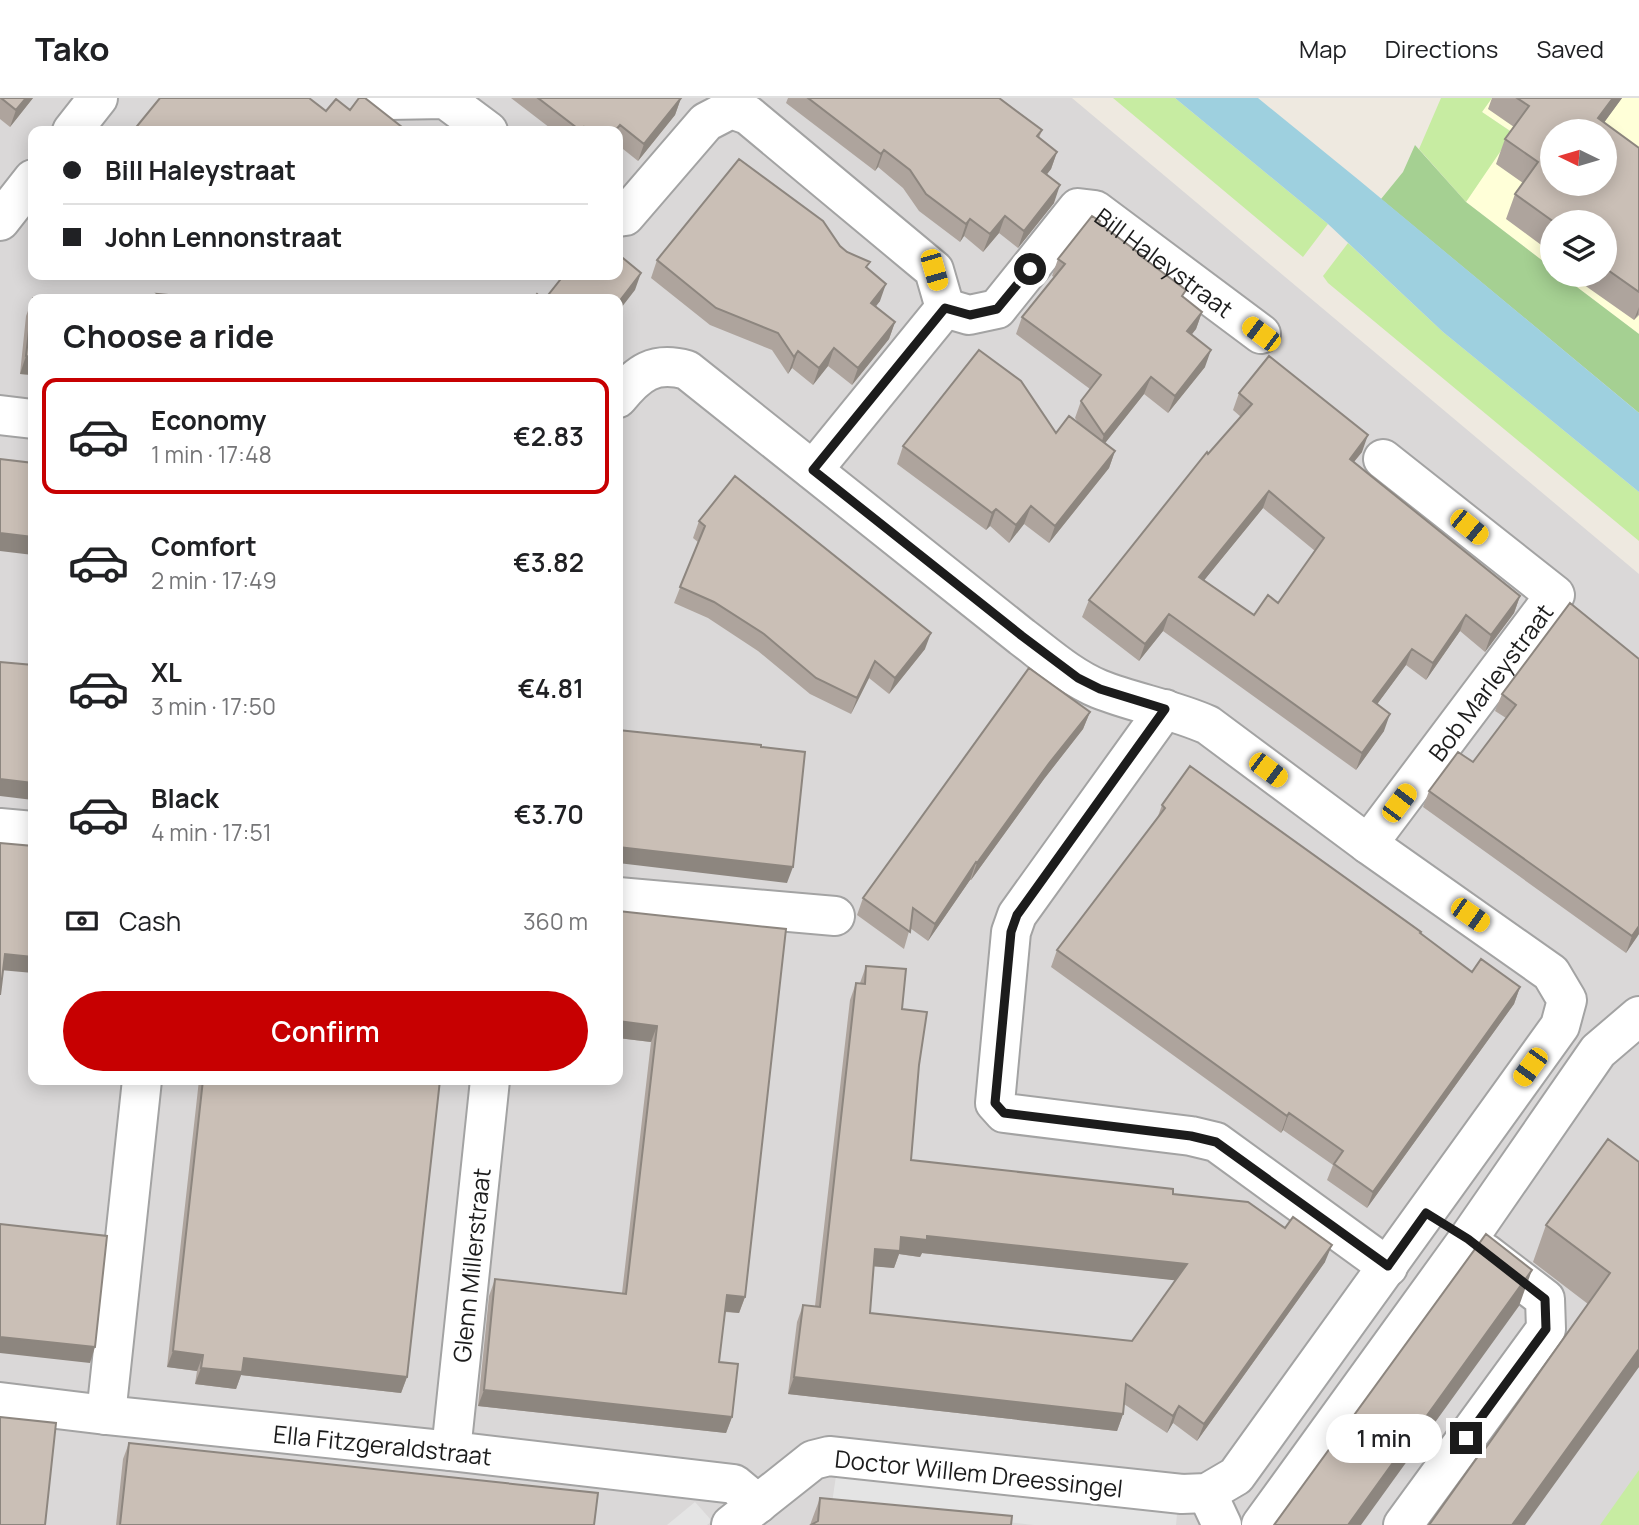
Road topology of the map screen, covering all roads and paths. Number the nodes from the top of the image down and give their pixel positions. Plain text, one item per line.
1 (98, 98) edge
2 (385, 98) edge
3 (731, 103) edge
4 (76, 126) edge
5 (481, 126) edge
6 (28, 185) edge
7 (623, 216) edge
8 (0, 221) edge
9 (945, 308) junction
10 (1261, 334) dead end
11 (623, 391) edge
12 (0, 415) edge
13 (28, 418) edge
14 (1383, 458) dead end
15 (813, 470) junction
16 (1165, 709) junction
17 (0, 828) edge
18 (28, 831) edge
19 (1368, 844) junction
20 (623, 897) edge
21 (835, 916) dead end
22 (1639, 1016) edge
23 (141, 1085) edge
24 (489, 1085) edge
25 (1426, 1213) junction
26 (1468, 1239) junction
27 (1388, 1266) junction
28 (0, 1402) edge
29 (106, 1415) junction
30 (450, 1451) junction
31 (1215, 1509) edge
32 (745, 1514) edge
33 (1261, 1525) edge
34 (1403, 1525) edge

1 - 4 street
2 - 5 street
3 - 7 street
3 - 9 street
6 - 8 street
9 - 10 street, Bill Haleystraat
9 - 15 street
11 - 15 street, Doctor Willem Dreessingel
12 - 13 street
14 - 19 street, Bob Marleystraat
15 - 16 street, Doctor Willem Dreessingel
16 - 19 street, Doctor Willem Dreessingel
16 - 27 street
17 - 18 street
19 - 25 street, Doctor Willem Dreessingel
20 - 21 street
22 - 26 street
23 - 29 street
24 - 30 street, Glenn Millerstraat
25 - 26 street
25 - 27 street, Doctor Willem Dreessingel
26 - 33 street
26 - 34 street
27 - 31 street, Doctor Willem Dreessingel
28 - 29 street, Ella Fitzgeraldstraat
29 - 30 street, Ella Fitzgeraldstraat
30 - 32 street, Ella Fitzgeraldstraat
31 - 32 street, Doctor Willem Dreessingel

